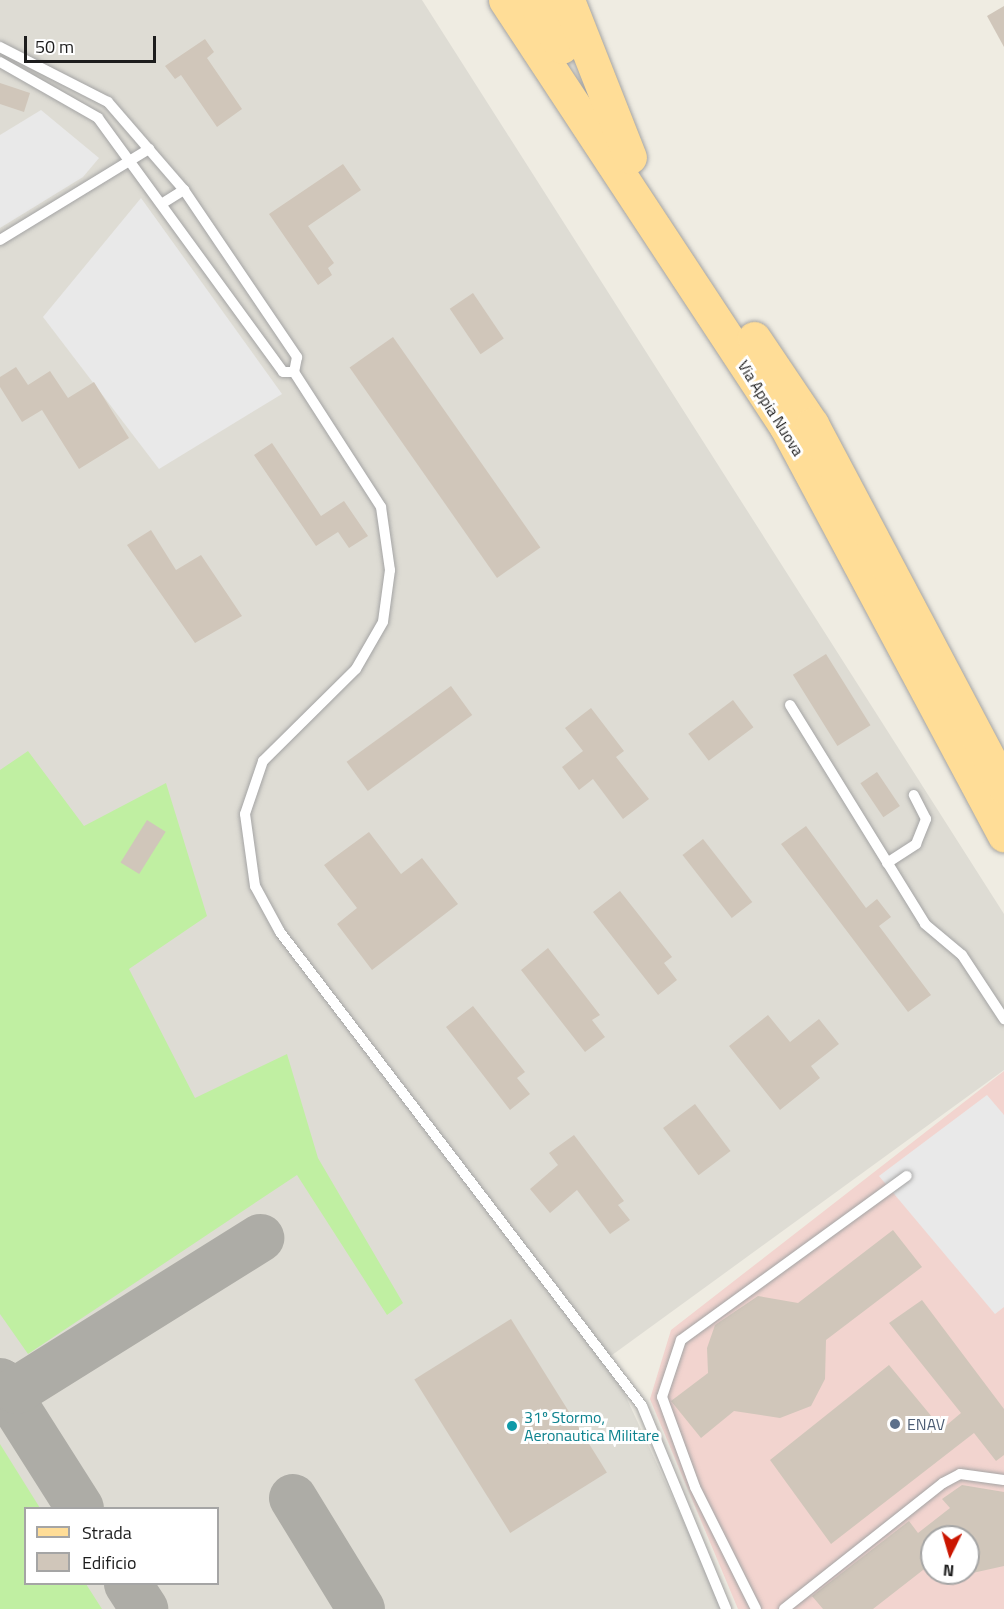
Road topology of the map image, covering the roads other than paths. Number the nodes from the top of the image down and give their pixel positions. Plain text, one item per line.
1 (483, 0) edge
2 (505, 0) edge
3 (533, 0) edge
4 (568, 0) edge
5 (0, 47) edge
6 (0, 62) edge
7 (149, 149) junction
8 (617, 153) junction
9 (131, 160) junction
10 (184, 190) junction
11 (163, 203) junction
12 (0, 240) edge
13 (294, 372) junction
14 (790, 705) dead end
15 (1004, 786) edge
16 (914, 795) dead end
17 (1004, 835) edge
18 (888, 863) junction
19 (1004, 1019) edge
20 (907, 1176) dead end
21 (1004, 1480) edge
22 (726, 1609) edge
23 (756, 1609) edge
24 (784, 1609) edge

1 - 8 main road
2 - 8 main road, Via Appia Nuova
3 - 8 main road, Via Appia Nuova
4 - 8 main road
5 - 7 lane
6 - 9 lane
7 - 9 lane
7 - 10 lane
8 - 15 main road, Via Appia Nuova
8 - 17 main road, Via Appia Nuova
9 - 11 lane
9 - 12 lane
10 - 11 lane
10 - 13 lane
11 - 13 lane
13 - 22 lane
14 - 18 lane
16 - 18 lane
18 - 19 lane
20 - 23 lane
21 - 24 lane

